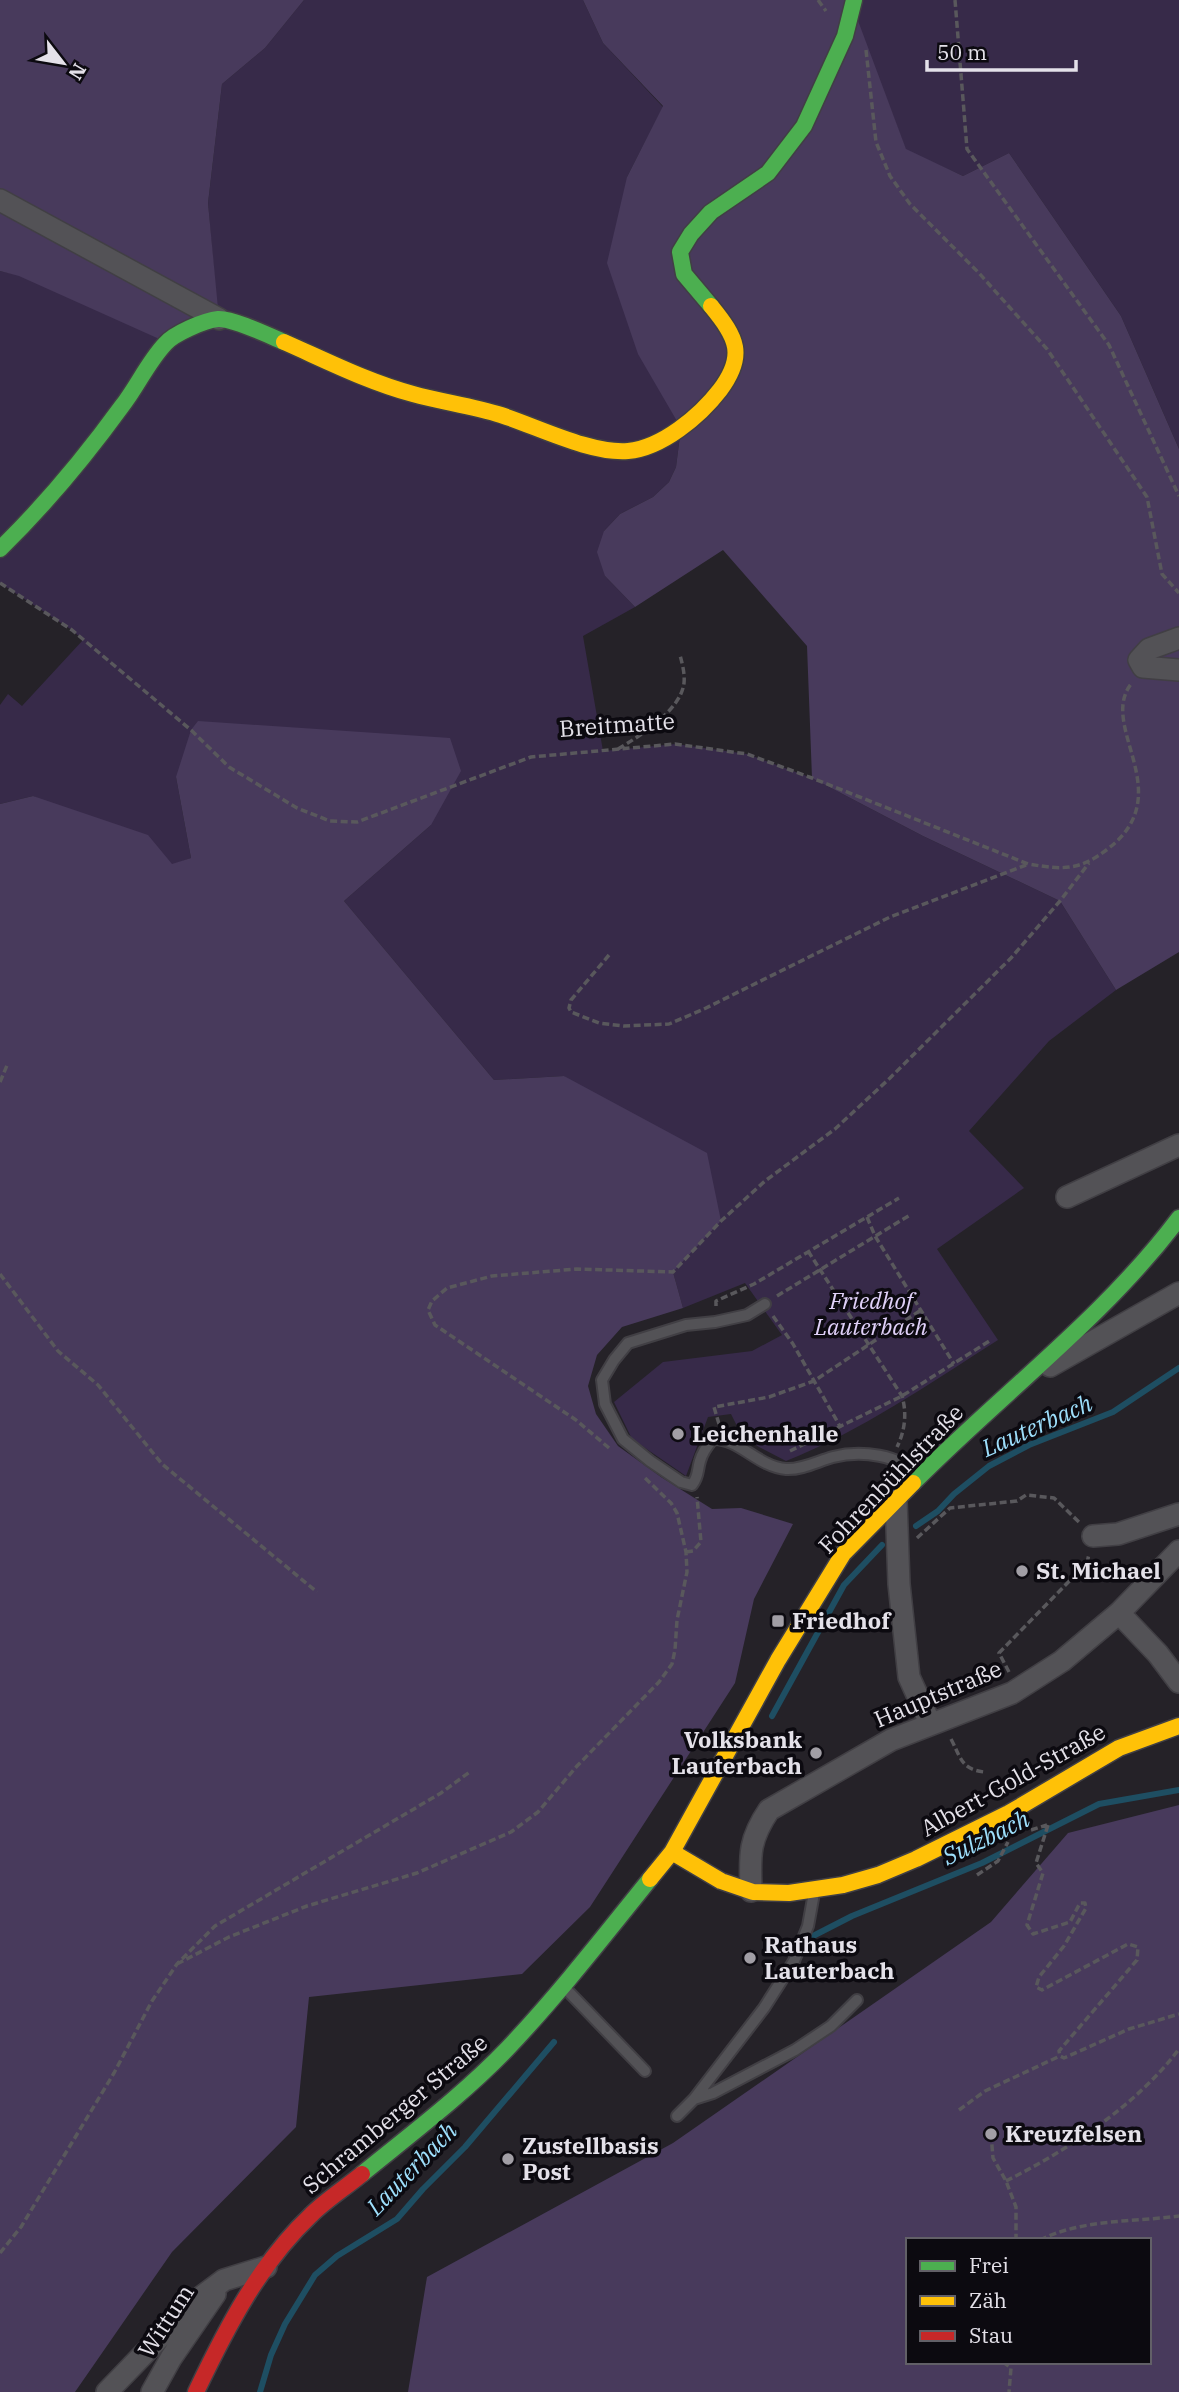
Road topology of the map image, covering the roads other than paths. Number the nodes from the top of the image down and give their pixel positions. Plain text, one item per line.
1 (854, 0) edge
2 (0, 200) edge
3 (219, 319) junction
4 (0, 549) edge
5 (1179, 638) edge
6 (1179, 670) edge
7 (1179, 1145) edge
8 (1068, 1197) dead end
9 (1179, 1218) edge
10 (1179, 1293) edge
11 (765, 1304) road end
12 (1023, 1381) junction
13 (919, 1477) junction
14 (896, 1500) junction
15 (1179, 1514) edge
16 (1093, 1536) road end
17 (1179, 1551) edge
18 (1119, 1613) junction
19 (1179, 1682) edge
20 (930, 1723) junction
21 (1179, 1726) edge
22 (673, 1852) junction
23 (815, 1890) junction
24 (751, 1891) junction
25 (563, 1986) junction
26 (857, 2000) dead end
27 (645, 2071) dead end
28 (694, 2099) junction
29 (677, 2116) dead end
30 (266, 2267) junction
31 (224, 2280) junction
32 (107, 2392) edge
33 (152, 2392) edge
34 (195, 2392) edge

1 - 3 street
2 - 3 street
3 - 4 street
5 - 6 street
7 - 8 street
9 - 12 street, Fohrenbühlstraße
10 - 12 street
11 - 13 lane
12 - 13 street, Fohrenbühlstraße
13 - 14 street, Fohrenbühlstraße
14 - 20 street
14 - 22 street, Fohrenbühlstraße
15 - 16 street
17 - 18 street, Hauptstraße
18 - 19 street
18 - 20 street, Hauptstraße
20 - 24 street, Hauptstraße
21 - 23 street, Albert-Gold-Straße
22 - 24 street, Albert-Gold-Straße
22 - 25 street, Schramberger Straße
23 - 24 street, Albert-Gold-Straße
23 - 28 lane
25 - 27 lane
25 - 30 street, Schramberger Straße
26 - 28 lane
28 - 29 lane
30 - 31 street
30 - 34 street, Schramberger Straße
31 - 32 street
31 - 33 street, Wittum

